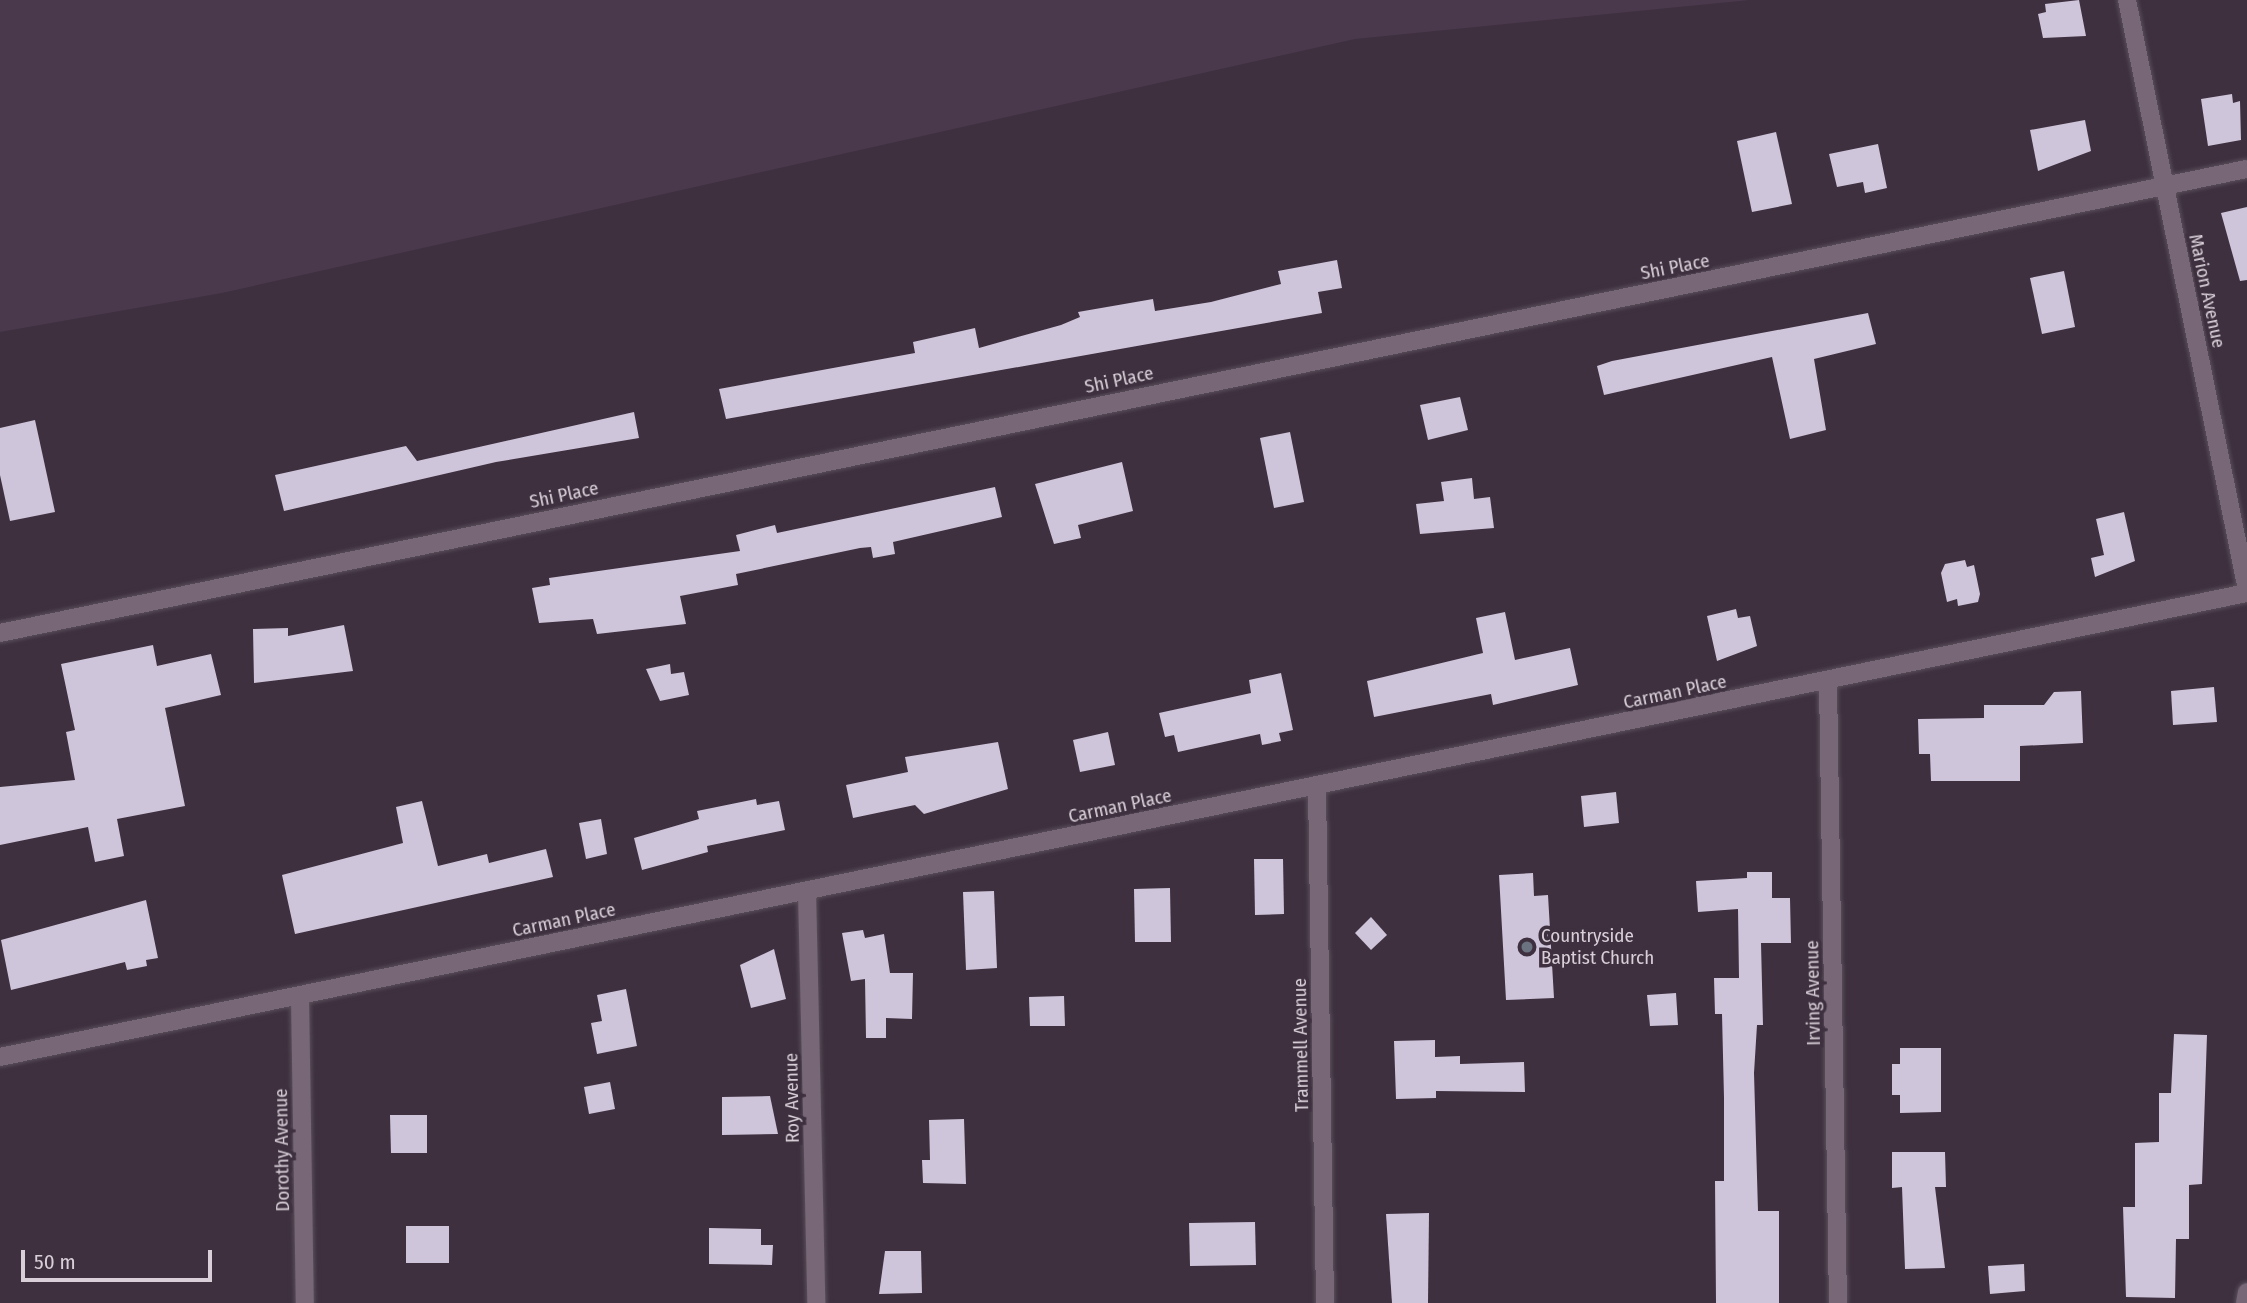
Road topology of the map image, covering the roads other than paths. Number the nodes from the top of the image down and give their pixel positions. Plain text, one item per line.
1 (2127, 0) edge
2 (2247, 169) edge
3 (2163, 187) junction
4 (2247, 592) edge
5 (0, 633) edge
6 (1828, 682) junction
7 (1317, 787) junction
8 (807, 891) junction
9 (300, 997) junction
10 (0, 1057) edge
11 (2247, 1292) edge
12 (305, 1303) edge
13 (816, 1303) edge
14 (1325, 1303) edge
15 (1838, 1303) edge
16 (2245, 1303) edge

1 - 3 street, Marion Avenue
2 - 3 street, Shi Place
3 - 4 street, Marion Avenue
3 - 5 street, Shi Place
4 - 6 street, Carman Place
6 - 7 street, Carman Place
6 - 15 street, Irving Avenue
7 - 8 street, Carman Place
7 - 14 street, Trammell Avenue
8 - 9 street, Carman Place
8 - 13 street, Roy Avenue
9 - 10 street, Carman Place
9 - 12 street, Dorothy Avenue
11 - 16 street

